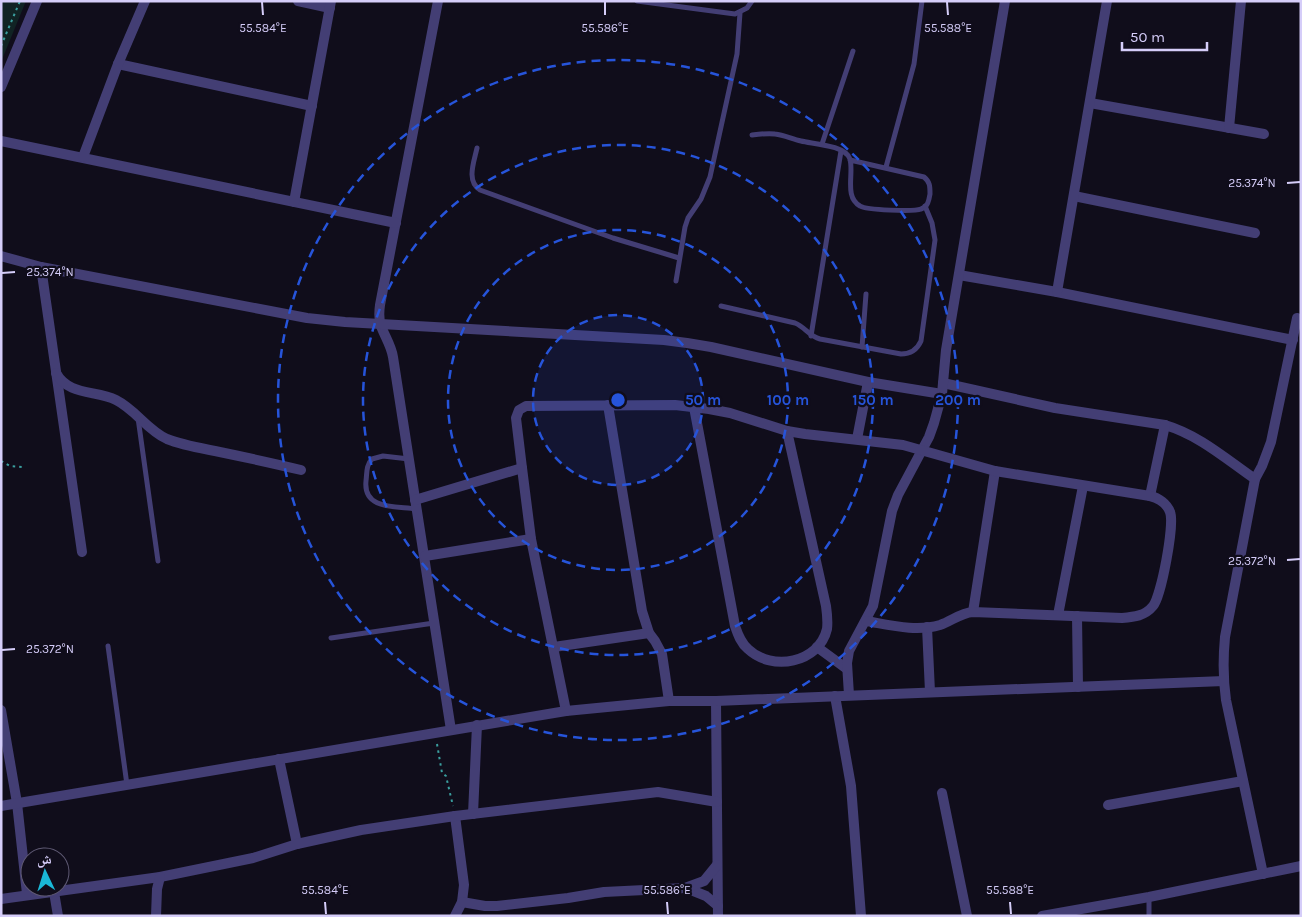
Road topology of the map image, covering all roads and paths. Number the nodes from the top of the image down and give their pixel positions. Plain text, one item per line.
1 (20, 1) edge
2 (38, 1) edge
3 (145, 1) edge
4 (298, 1) edge
5 (438, 1) edge
6 (637, 1) edge
7 (752, 1) edge
8 (922, 1) edge
9 (1005, 1) edge
10 (1107, 1) edge
11 (1241, 1) edge
12 (330, 5) edge
13 (740, 13) junction
14 (1, 46) edge
15 (853, 50) dead end
16 (118, 64) junction
17 (1, 87) edge
18 (1090, 103) junction
19 (312, 106) junction
20 (1229, 128) junction
21 (1264, 134) dead end
22 (752, 135) dead end
23 (1, 141) edge
24 (822, 144) junction
25 (477, 148) dead end
26 (841, 151) junction
27 (83, 157) junction
28 (850, 160) junction
29 (886, 167) junction
30 (1074, 196) junction
31 (294, 202) junction
32 (925, 206) junction
33 (396, 223) junction
34 (1255, 233) dead end
35 (1, 256) edge
36 (679, 258) junction
37 (41, 267) junction
38 (959, 275) junction
39 (676, 281) dead end
40 (1057, 292) junction
41 (866, 294) dead end
42 (721, 306) dead end
43 (1297, 318) dead end
44 (381, 326) junction
45 (811, 336) junction
46 (1293, 340) junction
47 (862, 347) junction
48 (55, 370) junction
49 (868, 382) junction
50 (942, 389) junction
51 (608, 405) junction
52 (694, 407) junction
53 (138, 416) junction
54 (1165, 425) junction
55 (787, 431) junction
56 (857, 439) junction
57 (923, 450) junction
58 (409, 459) junction
59 (1, 461) edge
60 (22, 467) dead end
61 (522, 468) junction
62 (301, 470) dead end
63 (995, 471) junction
64 (1255, 479) junction
65 (1084, 486) junction
66 (1150, 496) junction
67 (416, 505) junction
68 (531, 539) junction
69 (82, 552) dead end
70 (425, 556) junction
71 (158, 561) dead end
72 (973, 612) junction
73 (1058, 615) junction
74 (1077, 616) junction
75 (866, 621) junction
76 (435, 623) junction
77 (927, 627) junction
78 (649, 633) junction
79 (331, 638) dead end
80 (108, 646) dead end
81 (817, 646) junction
82 (554, 647) junction
83 (847, 669) junction
84 (1224, 680) junction
85 (1078, 687) junction
86 (930, 692) junction
87 (849, 695) junction
88 (835, 696) junction
89 (669, 701) junction
90 (716, 701) junction
91 (1, 710) edge
92 (566, 711) junction
93 (477, 725) junction
94 (451, 730) junction
95 (435, 732) junction
96 (279, 759) junction
97 (1243, 781) junction
98 (127, 784) junction
99 (942, 793) dead end
100 (717, 802) junction
101 (17, 803) junction
102 (1108, 804) dead end
103 (1, 806) edge
104 (473, 814) junction
105 (455, 816) junction
106 (297, 844) junction
107 (22, 847) edge
108 (717, 866) junction
109 (1301, 866) edge
110 (1263, 874) junction
111 (160, 877) junction
112 (685, 888) junction
113 (70, 890) edge
114 (20, 895) edge
115 (55, 897) edge
116 (1149, 897) junction
117 (1, 898) edge
118 (462, 902) junction
119 (718, 911) edge
120 (1046, 915) edge
121 (58, 916) edge
122 (156, 916) edge
123 (455, 916) edge
124 (861, 916) edge
125 (967, 916) edge
126 (1149, 916) edge

1 - 14 path
2 - 17 street
3 - 16 street
4 - 12 street
5 - 33 street
6 - 13 lane
7 - 13 lane
8 - 29 lane
9 - 38 street
10 - 18 street
11 - 20 street
12 - 19 street
13 - 36 lane
15 - 24 lane
16 - 19 street
16 - 27 street
18 - 20 street
18 - 30 street
19 - 31 street
20 - 21 street
22 - 24 lane
23 - 27 street
24 - 26 lane
25 - 36 lane
26 - 28 lane
26 - 45 lane
27 - 31 street
28 - 29 lane
28 - 32 lane
29 - 32 lane
30 - 34 street
30 - 40 street
31 - 33 street
32 - 47 lane
33 - 44 street
35 - 37 street
36 - 39 lane
37 - 44 street
37 - 48 street
38 - 40 street
38 - 50 street
40 - 46 street
41 - 47 lane
42 - 45 lane
43 - 46 street
44 - 49 street
44 - 58 street
45 - 47 lane
46 - 64 street
48 - 53 street
48 - 69 street
49 - 50 street
49 - 56 street
50 - 54 street
50 - 57 street
51 - 52 street
51 - 61 street
51 - 78 street
52 - 55 street
52 - 81 street
53 - 62 street
53 - 71 lane
54 - 64 street
54 - 66 street
55 - 56 street
55 - 81 street
56 - 57 street
57 - 63 street
57 - 75 street
58 - 67 street
58 - 67 lane
59 - 60 path
61 - 67 street
61 - 68 street
63 - 65 street
63 - 72 street
64 - 84 street
65 - 66 street
65 - 73 street
66 - 74 street
67 - 70 street
68 - 70 street
68 - 82 street
70 - 76 street
72 - 73 street
72 - 77 street
73 - 74 street
74 - 85 street
75 - 77 street
75 - 83 street
76 - 79 lane
76 - 94 street
77 - 86 street
78 - 82 street
78 - 89 street
80 - 98 lane
81 - 83 street
82 - 92 street
83 - 87 street
84 - 85 street
84 - 97 street
85 - 86 street
86 - 87 street
87 - 88 street
88 - 90 street
88 - 124 street
89 - 90 street
89 - 92 street
90 - 100 street
91 - 101 street
92 - 93 street
93 - 94 street
93 - 104 street
94 - 95 street
95 - 96 street
95 - 105 path
96 - 98 street
96 - 106 street
97 - 102 street
97 - 110 street
98 - 101 street
99 - 125 street
100 - 104 street
100 - 108 street
101 - 103 street
101 - 107 street
104 - 105 street
105 - 106 street
105 - 118 street
106 - 111 street
108 - 112 street
108 - 119 street
109 - 110 street
110 - 116 street
111 - 113 street
111 - 122 street
112 - 118 street
112 - 119 street
114 - 117 street
115 - 121 street
116 - 120 street
116 - 126 lane
118 - 123 street

